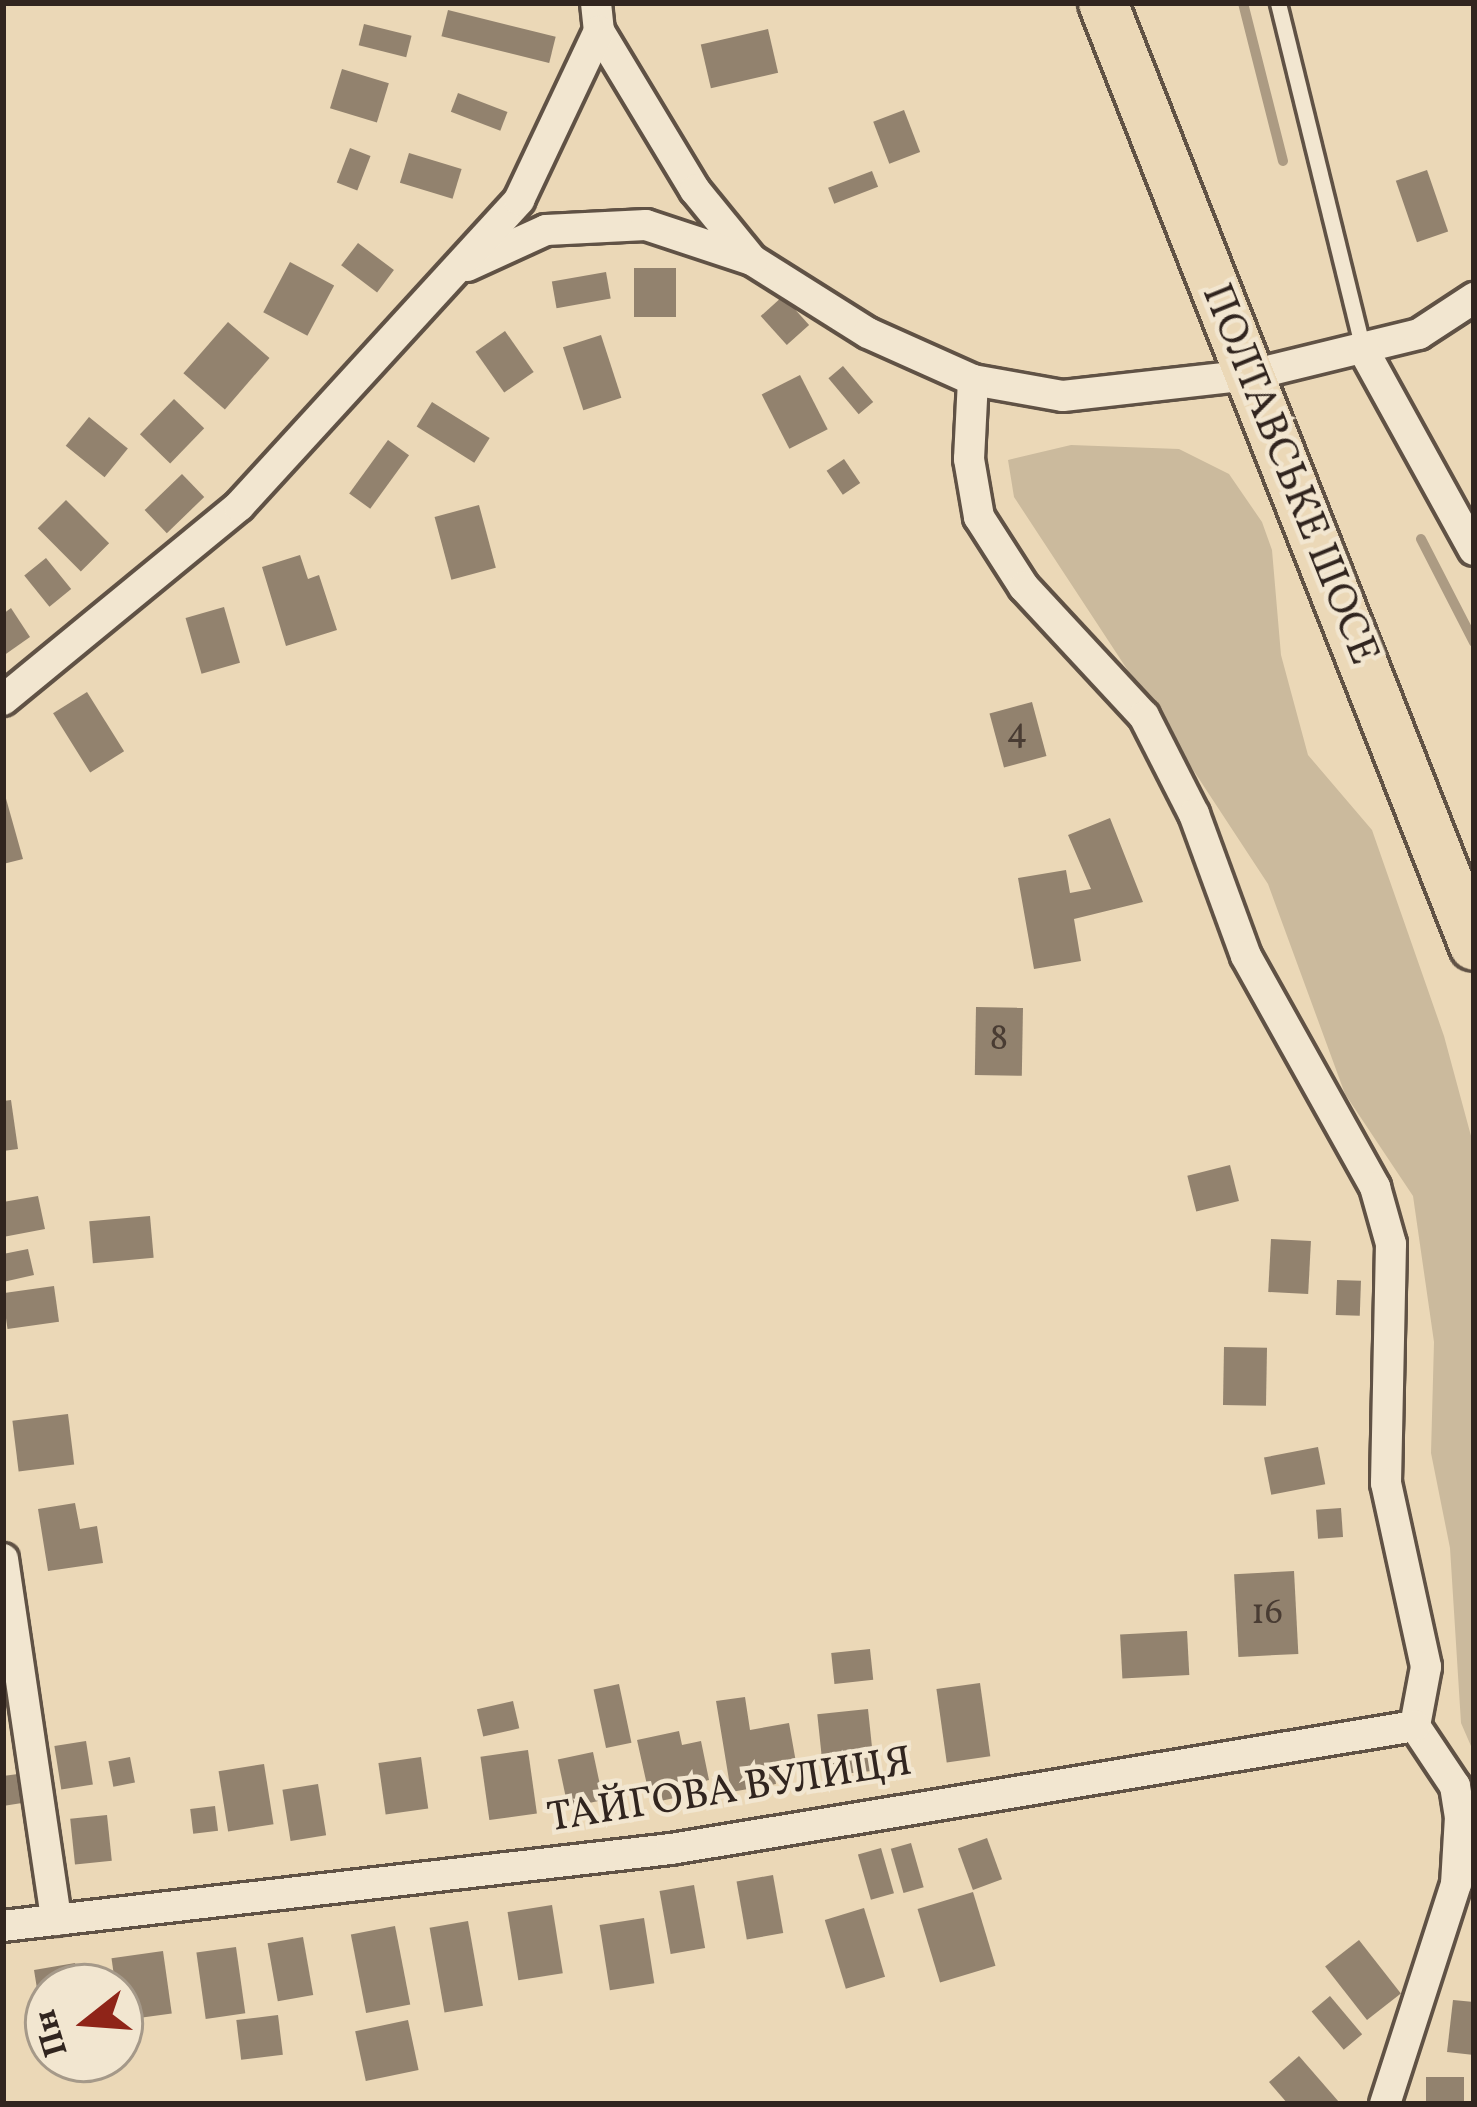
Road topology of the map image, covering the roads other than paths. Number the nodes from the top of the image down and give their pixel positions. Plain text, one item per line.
1 (1103, 3) edge
2 (1277, 3) edge
3 (597, 17) edge
4 (752, 260) junction
5 (451, 274) junction
6 (1474, 298) edge
7 (1364, 351) junction
8 (1251, 375) junction
9 (973, 380) junction
10 (1474, 550) edge
11 (3, 700) edge
12 (1474, 946) edge
13 (3, 1559) edge
14 (1415, 1726) junction
15 (56, 1920) junction
16 (3, 1926) edge
17 (1385, 2104) edge

1 - 8 main road, ПОЛТАВСЬКЕ ШОСЕ
2 - 7 lane
3 - 4 street
3 - 5 street
4 - 5 street
4 - 9 street
5 - 11 street
6 - 7 street
7 - 8 street
7 - 10 street
8 - 9 street
8 - 12 main road, ПОЛТАВСЬКЕ ШОСЕ
9 - 14 street
13 - 15 street
14 - 15 street, ТАЙГОВА ВУЛИЦЯ
14 - 17 street
15 - 16 street, ТАЙГОВА ВУЛИЦЯ

